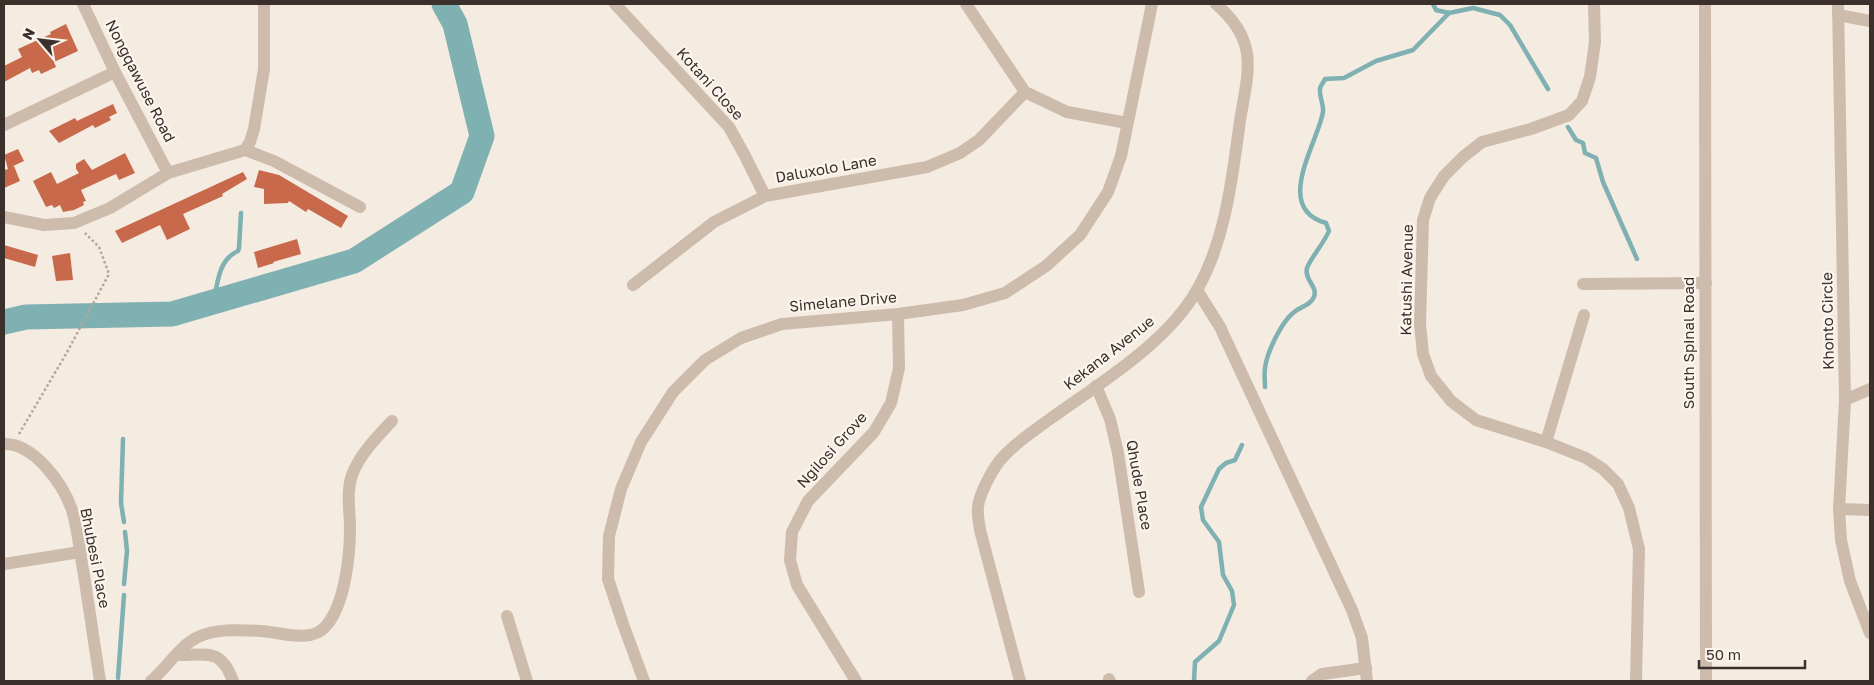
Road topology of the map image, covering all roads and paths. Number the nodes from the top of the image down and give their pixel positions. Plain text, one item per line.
1 (82, 4) edge
2 (264, 4) edge
3 (615, 4) edge
4 (966, 4) edge
5 (1152, 4) edge
6 (1216, 4) edge
7 (1594, 4) edge
8 (1705, 4) edge
9 (1838, 9) edge
10 (1870, 21) edge
11 (115, 72) junction
12 (1025, 92) junction
13 (1127, 123) junction
14 (4, 125) edge
15 (241, 152) junction
16 (168, 173) junction
17 (765, 196) junction
18 (360, 207) dead end
19 (4, 217) edge
20 (74, 223) junction
21 (1706, 283) junction
22 (1583, 284) dead end
23 (633, 285) dead end
24 (1197, 290) junction
25 (898, 314) junction
26 (1584, 315) dead end
27 (1096, 386) junction
28 (1870, 389) edge
29 (1845, 400) junction
30 (392, 420) dead end
31 (1546, 442) junction
32 (9, 444) edge
33 (1839, 509) junction
34 (1870, 510) edge
35 (80, 552) junction
36 (4, 564) edge
37 (1139, 592) dead end
38 (507, 616) dead end
39 (1870, 633) edge
40 (177, 655) junction
41 (1366, 668) junction
42 (100, 681) edge
43 (151, 681) edge
44 (233, 681) edge
45 (527, 681) edge
46 (644, 681) edge
47 (856, 681) edge
48 (1020, 681) edge
49 (1312, 681) edge
50 (1367, 681) edge
51 (1636, 681) edge
52 (1706, 681) edge

1 - 11 street, Nongqawuse Road
2 - 15 street
3 - 17 street, Kotani Close
4 - 12 street
5 - 13 street, Simelane Drive
6 - 24 street, Kekana Avenue
7 - 31 street, Katushi Avenue
8 - 21 street, South Spinal Road
9 - 10 street
9 - 29 street, Khonto Circle
11 - 14 street
11 - 16 street, Nongqawuse Road
12 - 13 street
12 - 17 street, Daluxolo Lane
13 - 25 street, Simelane Drive
15 - 16 street
15 - 18 street
16 - 20 street
17 - 23 street, Daluxolo Lane
19 - 20 street
20 - 32 path
21 - 22 street
21 - 52 street, South Spinal Road
24 - 27 street, Kekana Avenue
24 - 41 street
25 - 46 street, Simelane Drive
25 - 47 street, Ngilosi Grove
26 - 31 street
27 - 37 street, Qhude Place
27 - 48 street, Kekana Avenue
28 - 29 street
29 - 33 street, Khonto Circle
30 - 40 street
31 - 51 street, Katushi Avenue
32 - 35 street, Bhubesi Place
33 - 34 street
33 - 39 street, Khonto Circle
35 - 36 street
35 - 42 street, Bhubesi Place
38 - 45 street
40 - 43 street
40 - 44 street
41 - 49 street
41 - 50 street

